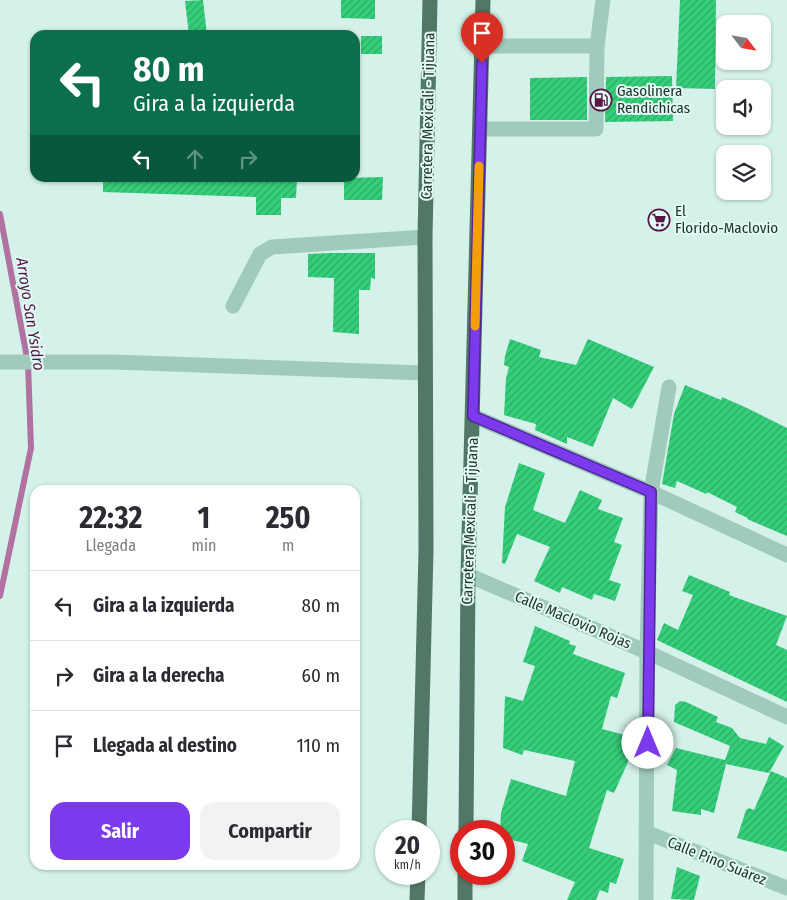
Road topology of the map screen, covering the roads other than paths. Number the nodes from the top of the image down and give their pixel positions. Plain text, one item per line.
1 (430, 0) edge
2 (484, 0) edge
3 (602, 0) edge
4 (483, 46) junction
5 (597, 46) junction
6 (480, 129) junction
7 (425, 237) junction
8 (233, 306) dead end
9 (0, 362) edge
10 (424, 372) junction
11 (668, 387) dead end
12 (473, 416) junction
13 (651, 492) junction
14 (787, 555) edge
15 (468, 575) junction
16 (647, 652) junction
17 (787, 716) edge
18 (419, 820) edge
19 (466, 820) edge
20 (648, 833) junction
21 (418, 885) edge
22 (465, 885) edge
23 (787, 888) edge
24 (418, 900) edge
25 (465, 900) edge
26 (646, 900) edge

1 - 7 main road, Carretera Mexicali - Tijuana
2 - 4 main road, Carretera Mexicali - Tijuana
3 - 5 street
4 - 5 street
4 - 6 main road, Carretera Mexicali - Tijuana
5 - 6 street
6 - 12 main road, Carretera Mexicali - Tijuana
7 - 8 street
7 - 10 main road, Carretera Mexicali - Tijuana
9 - 10 street
10 - 18 main road, Carretera Mexicali - Tijuana
11 - 13 street
12 - 13 street
12 - 15 main road, Carretera Mexicali - Tijuana
13 - 14 street
13 - 16 street
15 - 16 street, Calle Maclovio Rojas
15 - 19 main road, Carretera Mexicali - Tijuana
16 - 17 street, Calle Maclovio Rojas
16 - 20 street
20 - 23 street, Calle Pino Suárez
20 - 26 street
21 - 24 main road
22 - 25 main road

